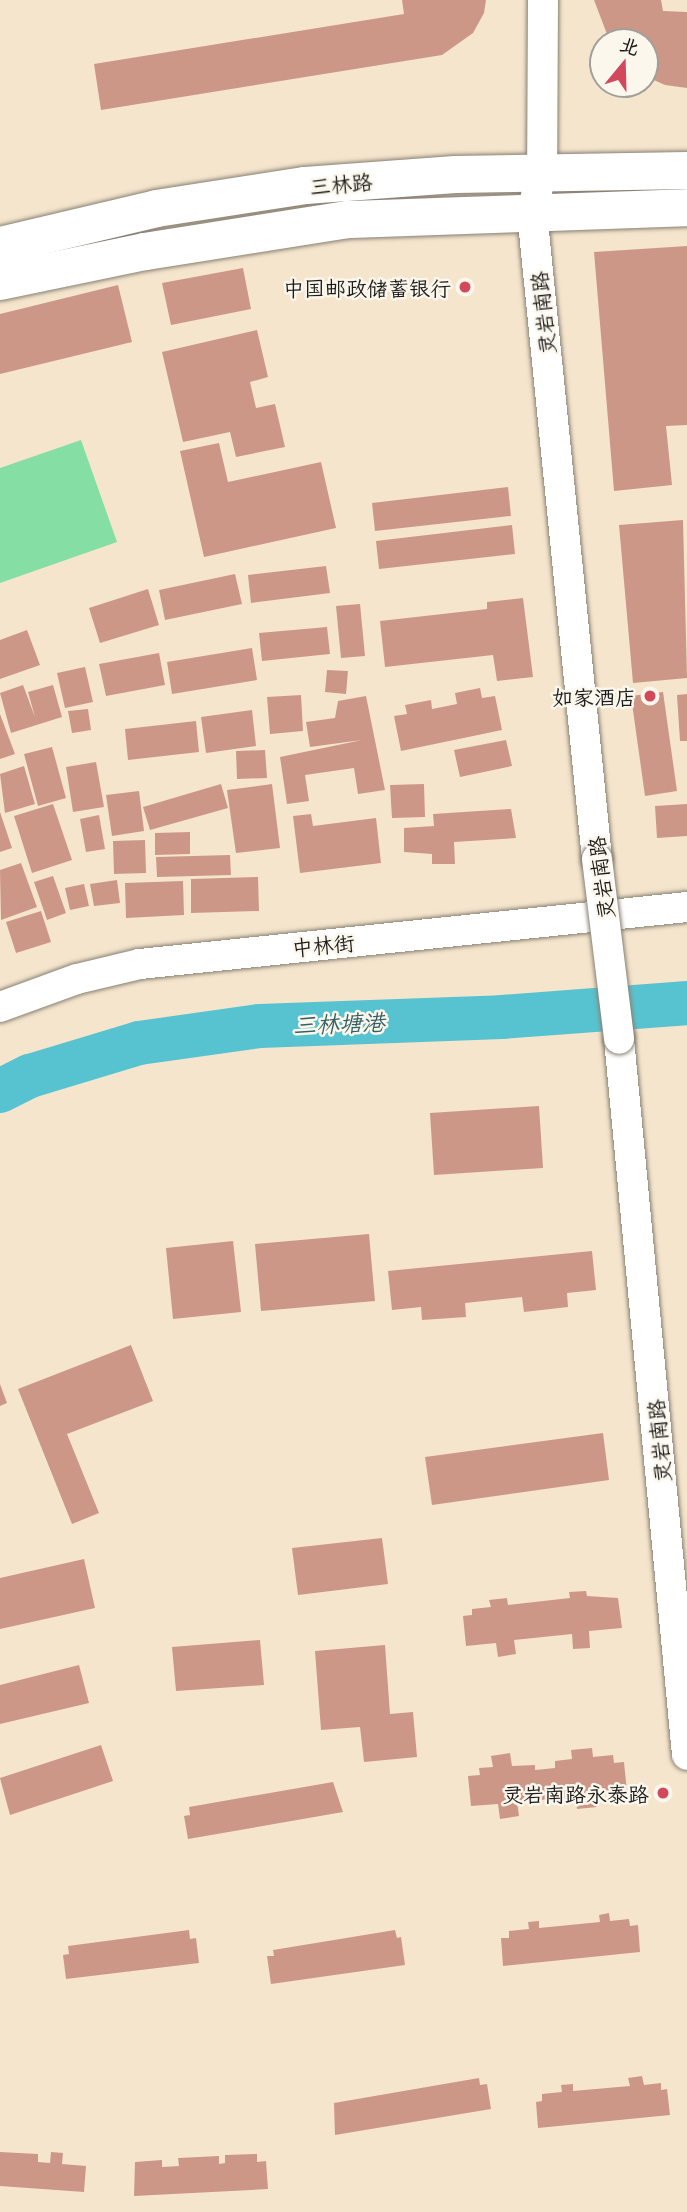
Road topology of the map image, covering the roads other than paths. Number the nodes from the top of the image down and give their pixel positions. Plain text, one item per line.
1 (543, 0) edge
2 (687, 170) edge
3 (542, 171) junction
4 (687, 207) edge
5 (532, 212) junction
6 (0, 245) edge
7 (0, 281) edge
8 (687, 907) edge
9 (0, 1007) edge
10 (687, 1755) edge

1 - 3 street, 灵岩南路
2 - 3 main road, 三林路
3 - 5 street, 灵岩南路
3 - 6 main road, 三林路
4 - 5 main road, 三林路
5 - 7 main road, 三林路
5 - 10 street, 灵岩南路, bridge
8 - 9 street, 中林街

